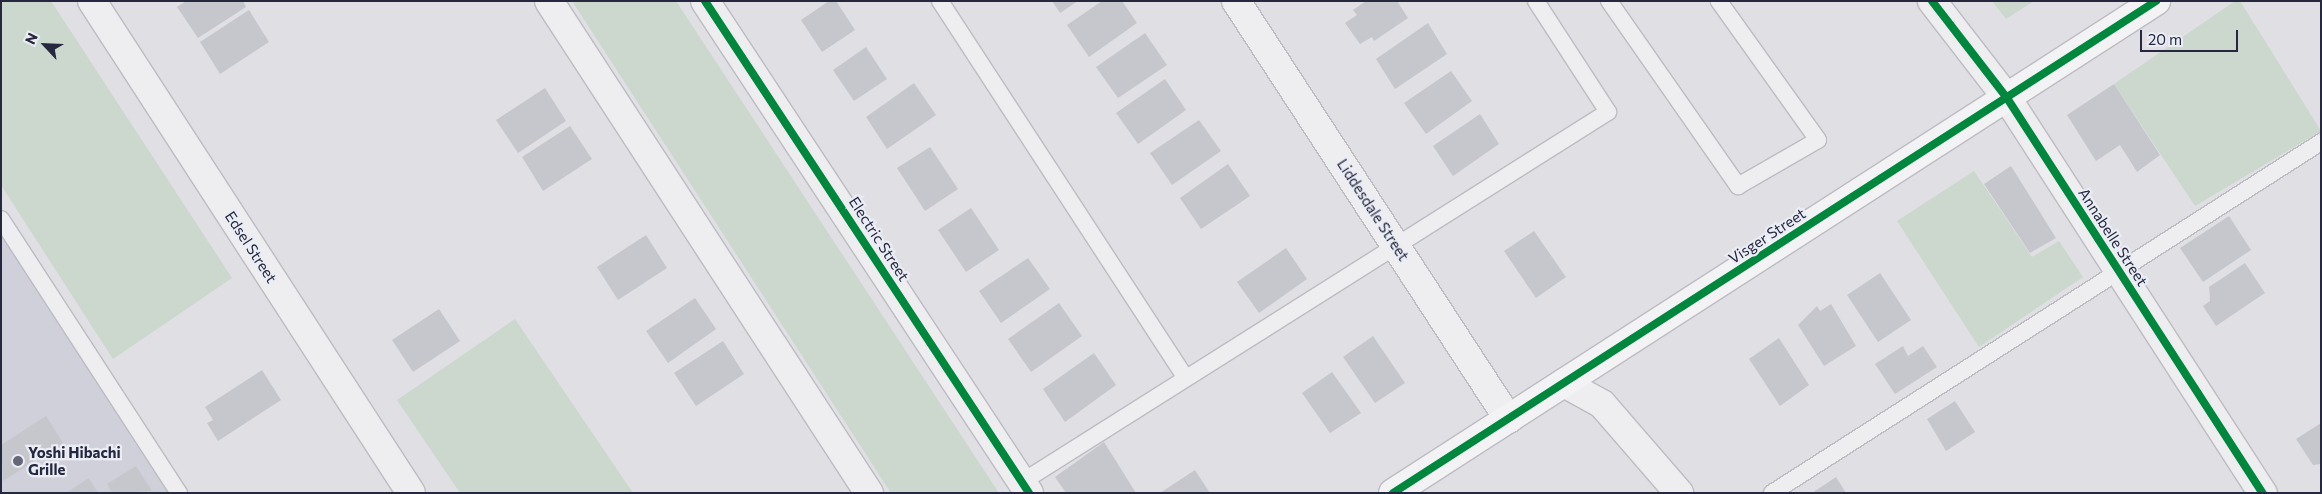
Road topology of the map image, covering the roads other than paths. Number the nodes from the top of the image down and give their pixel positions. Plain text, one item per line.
1 (92, 1) edge
2 (549, 1) edge
3 (706, 1) edge
4 (940, 1) edge
5 (1236, 1) edge
6 (1536, 1) edge
7 (1609, 1) edge
8 (1719, 1) edge
9 (1932, 1) edge
10 (2156, 1) edge
11 (2006, 98) junction
12 (2321, 142) edge
13 (1, 219) edge
14 (1396, 246) junction
15 (2118, 269) junction
16 (1185, 377) junction
17 (1564, 383) junction
18 (1508, 419) junction
19 (1026, 487) edge
20 (179, 493) edge
21 (411, 493) edge
22 (869, 493) edge
23 (1393, 493) edge
24 (1679, 493) edge
25 (1772, 493) edge
26 (2263, 493) edge

1 - 21 street, Edsel Street
2 - 22 street
3 - 19 street, Electric Street
4 - 16 lane
5 - 14 street, Liddesdale Street
6 - 14 lane
7 - 8 lane
9 - 11 street, Annabelle Street
10 - 11 street, Visger Street
11 - 15 street, Annabelle Street
11 - 17 street, Visger Street
12 - 15 lane
13 - 20 lane
14 - 16 lane
14 - 18 street, Liddesdale Street
15 - 25 lane
15 - 26 street, Annabelle Street
16 - 19 lane
17 - 18 street, Visger Street
17 - 24 street
18 - 23 street, Visger Street

